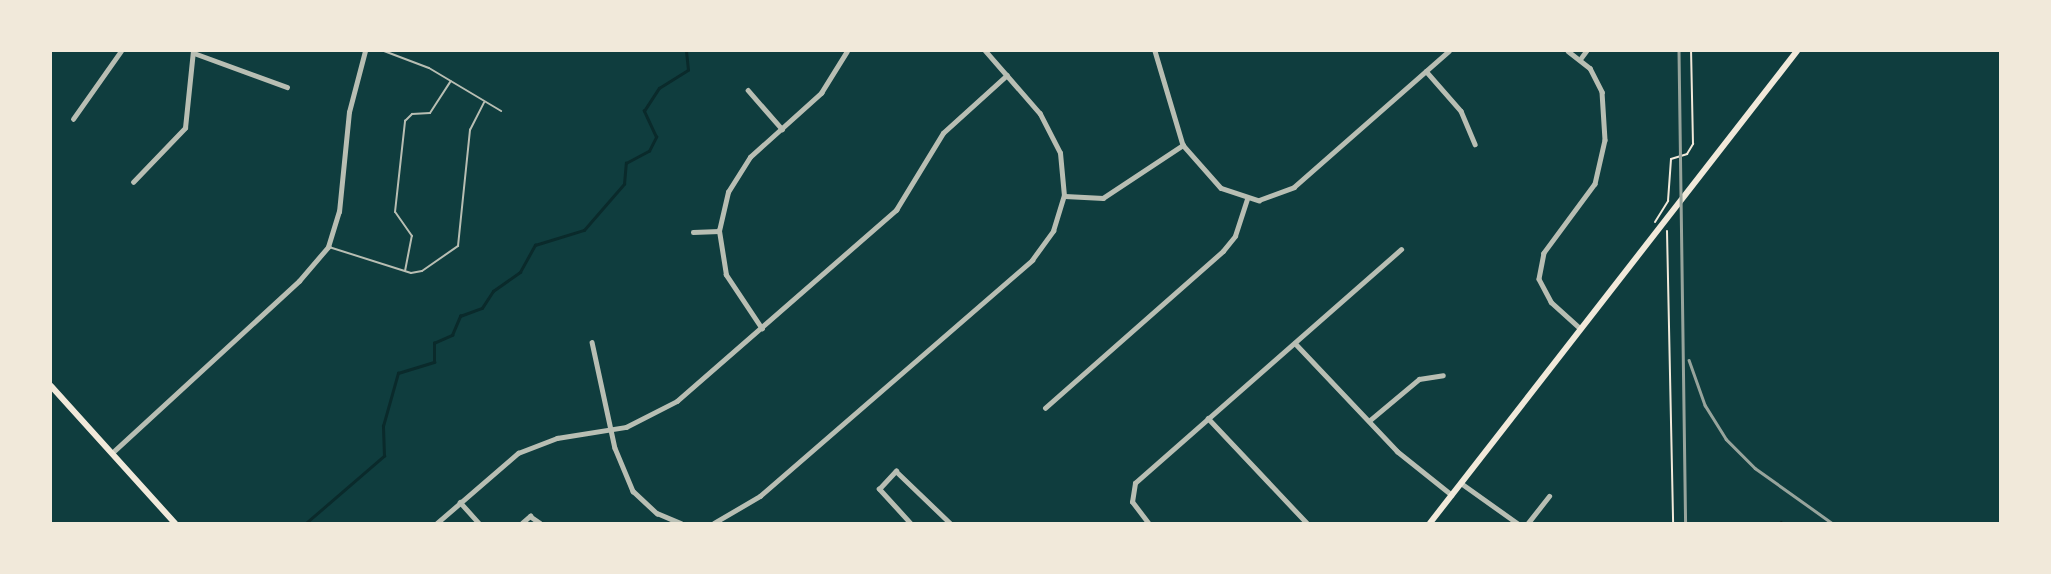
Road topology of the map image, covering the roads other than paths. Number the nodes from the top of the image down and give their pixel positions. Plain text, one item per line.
1 (121, 51) edge
2 (365, 51) edge
3 (384, 51) edge
4 (847, 51) edge
5 (985, 51) edge
6 (1155, 51) edge
7 (1449, 51) edge
8 (1568, 51) edge
9 (1586, 51) edge
10 (1797, 51) edge
11 (194, 52) edge
12 (1581, 58) junction
13 (1426, 71) junction
14 (1007, 75) junction
15 (451, 81) junction
16 (287, 87) dead end
17 (748, 90) dead end
18 (484, 102) junction
19 (501, 111) dead end
20 (73, 119) dead end
21 (782, 129) junction
22 (1475, 144) dead end
23 (1184, 145) junction
24 (133, 182) dead end
25 (1064, 196) junction
26 (1247, 199) junction
27 (719, 231) junction
28 (693, 232) dead end
29 (328, 247) junction
30 (1401, 249) dead end
31 (405, 271) junction
32 (1580, 328) junction
33 (762, 329) junction
34 (592, 342) dead end
35 (1295, 343) junction
36 (1443, 375) dead end
37 (51, 386) edge
38 (1045, 408) dead end
39 (1208, 418) junction
40 (1369, 421) junction
41 (612, 430) junction
42 (111, 453) junction
43 (1461, 483) junction
44 (1452, 495) junction
45 (1549, 496) dead end
46 (460, 502) junction
47 (175, 523) edge
48 (437, 523) edge
49 (478, 523) edge
50 (522, 523) edge
51 (540, 523) edge
52 (681, 523) edge
53 (715, 523) edge
54 (910, 523) edge
55 (950, 523) edge
56 (1148, 523) edge
57 (1307, 523) edge
58 (1430, 523) edge
59 (1517, 523) edge
60 (1528, 523) edge

1 - 20 street
2 - 29 street
3 - 15 lane
4 - 21 street
5 - 14 street
6 - 23 street
7 - 13 street
8 - 12 street
9 - 12 street
10 - 32 main road
11 - 16 street
11 - 24 street
12 - 32 street
13 - 22 street
13 - 26 street
14 - 25 street
14 - 33 street
15 - 18 lane
15 - 31 lane
17 - 21 street
18 - 19 lane
18 - 31 lane
21 - 27 street
23 - 25 street
23 - 26 street
25 - 53 street
26 - 38 street
27 - 28 street
27 - 33 street
29 - 31 lane
29 - 42 street
30 - 35 street
32 - 43 main road
33 - 41 street
34 - 41 street
35 - 39 street
35 - 40 street
36 - 40 street
37 - 42 main road
39 - 56 street
39 - 57 street
40 - 44 street
41 - 46 street
41 - 52 street
42 - 47 main road
43 - 44 main road
43 - 59 street
44 - 58 main road
45 - 60 street
46 - 48 street
46 - 49 street
50 - 51 street
54 - 55 street

